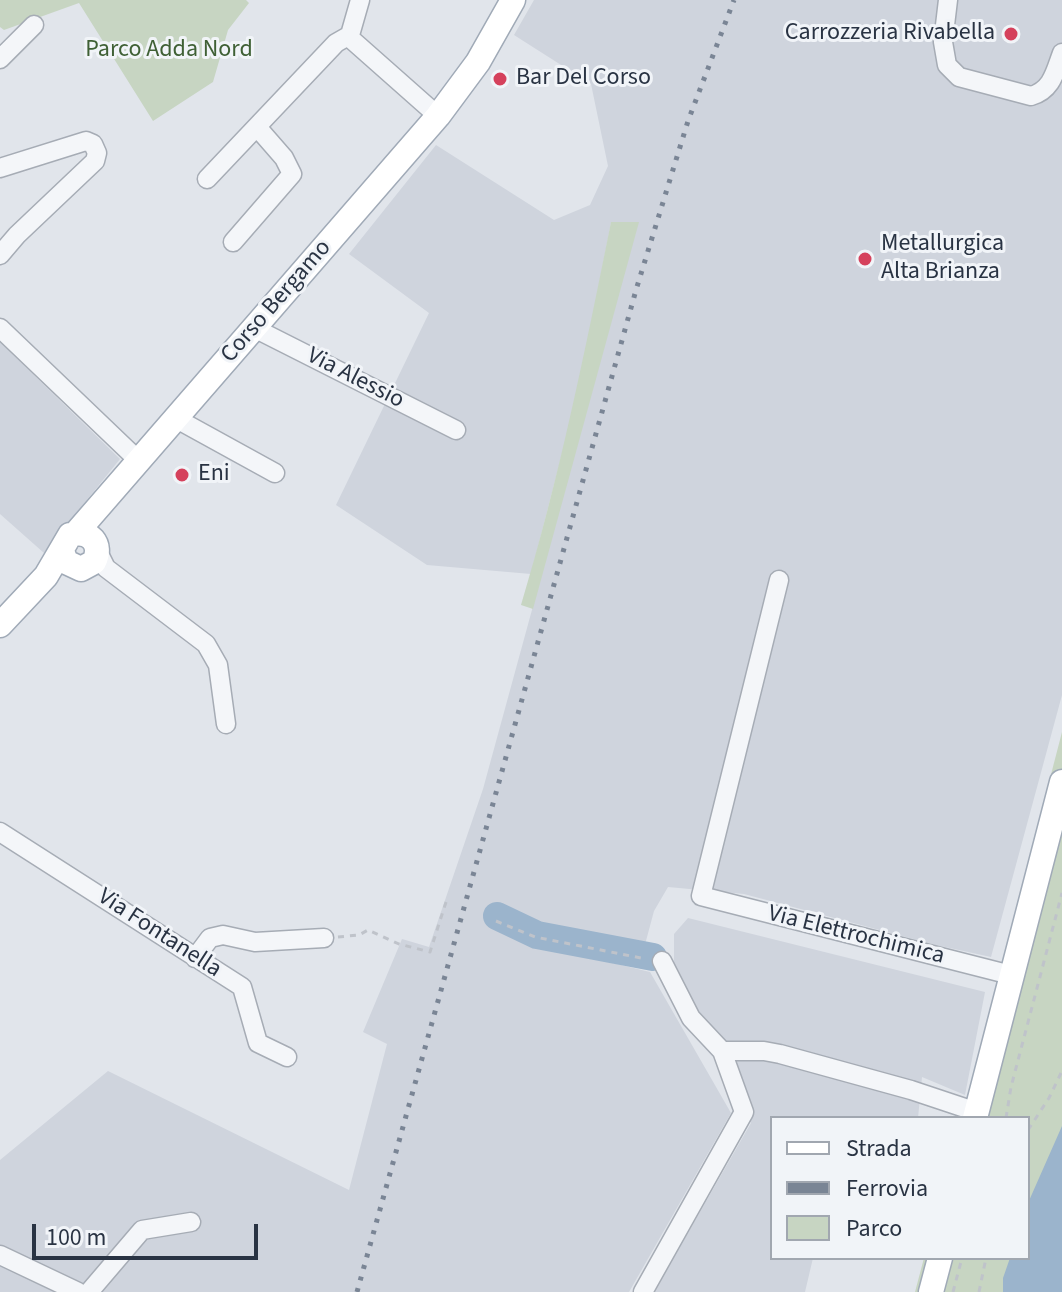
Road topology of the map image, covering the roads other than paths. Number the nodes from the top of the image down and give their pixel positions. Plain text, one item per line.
1 (360, 0) edge
2 (513, 0) edge
3 (948, 0) edge
4 (34, 25) dead end
5 (350, 35) junction
6 (1062, 53) edge
7 (0, 59) edge
8 (438, 116) junction
9 (257, 127) junction
10 (0, 168) edge
11 (207, 179) dead end
12 (233, 242) dead end
13 (0, 255) edge
14 (0, 328) edge
15 (254, 328) junction
16 (175, 418) junction
17 (456, 430) dead end
18 (139, 461) junction
19 (275, 473) dead end
20 (86, 554) junction
21 (779, 580) dead end
22 (0, 625) edge
23 (226, 724) dead end
24 (1062, 782) edge
25 (0, 832) edge
26 (324, 938) road end
27 (195, 958) junction
28 (662, 961) road end
29 (1011, 975) junction
30 (722, 1051) junction
31 (287, 1057) dead end
32 (976, 1115) edge
33 (191, 1222) dead end
34 (0, 1255) edge
35 (939, 1260) edge
36 (78, 1292) edge
37 (89, 1292) edge
38 (643, 1292) edge
39 (931, 1292) edge

1 - 5 street
2 - 8 main road, Corso Bergamo
3 - 6 street
4 - 7 street
5 - 8 street
5 - 9 street
8 - 15 main road, Corso Bergamo
9 - 11 street
9 - 12 street
10 - 13 street
14 - 18 street
15 - 16 main road, Corso Bergamo
15 - 17 street, Via Alessio
16 - 18 main road, Corso Bergamo
16 - 19 street
18 - 20 main road, Corso Bergamo
20 - 22 main road, Corso Bergamo
20 - 23 street
21 - 29 street, Via Elettrochimica
24 - 29 main road
25 - 27 street, Via Fontanella
26 - 27 street
27 - 31 street, Via Fontanella
28 - 30 street
29 - 32 main road
30 - 32 street
30 - 38 street
33 - 37 street
34 - 36 street
35 - 39 main road

